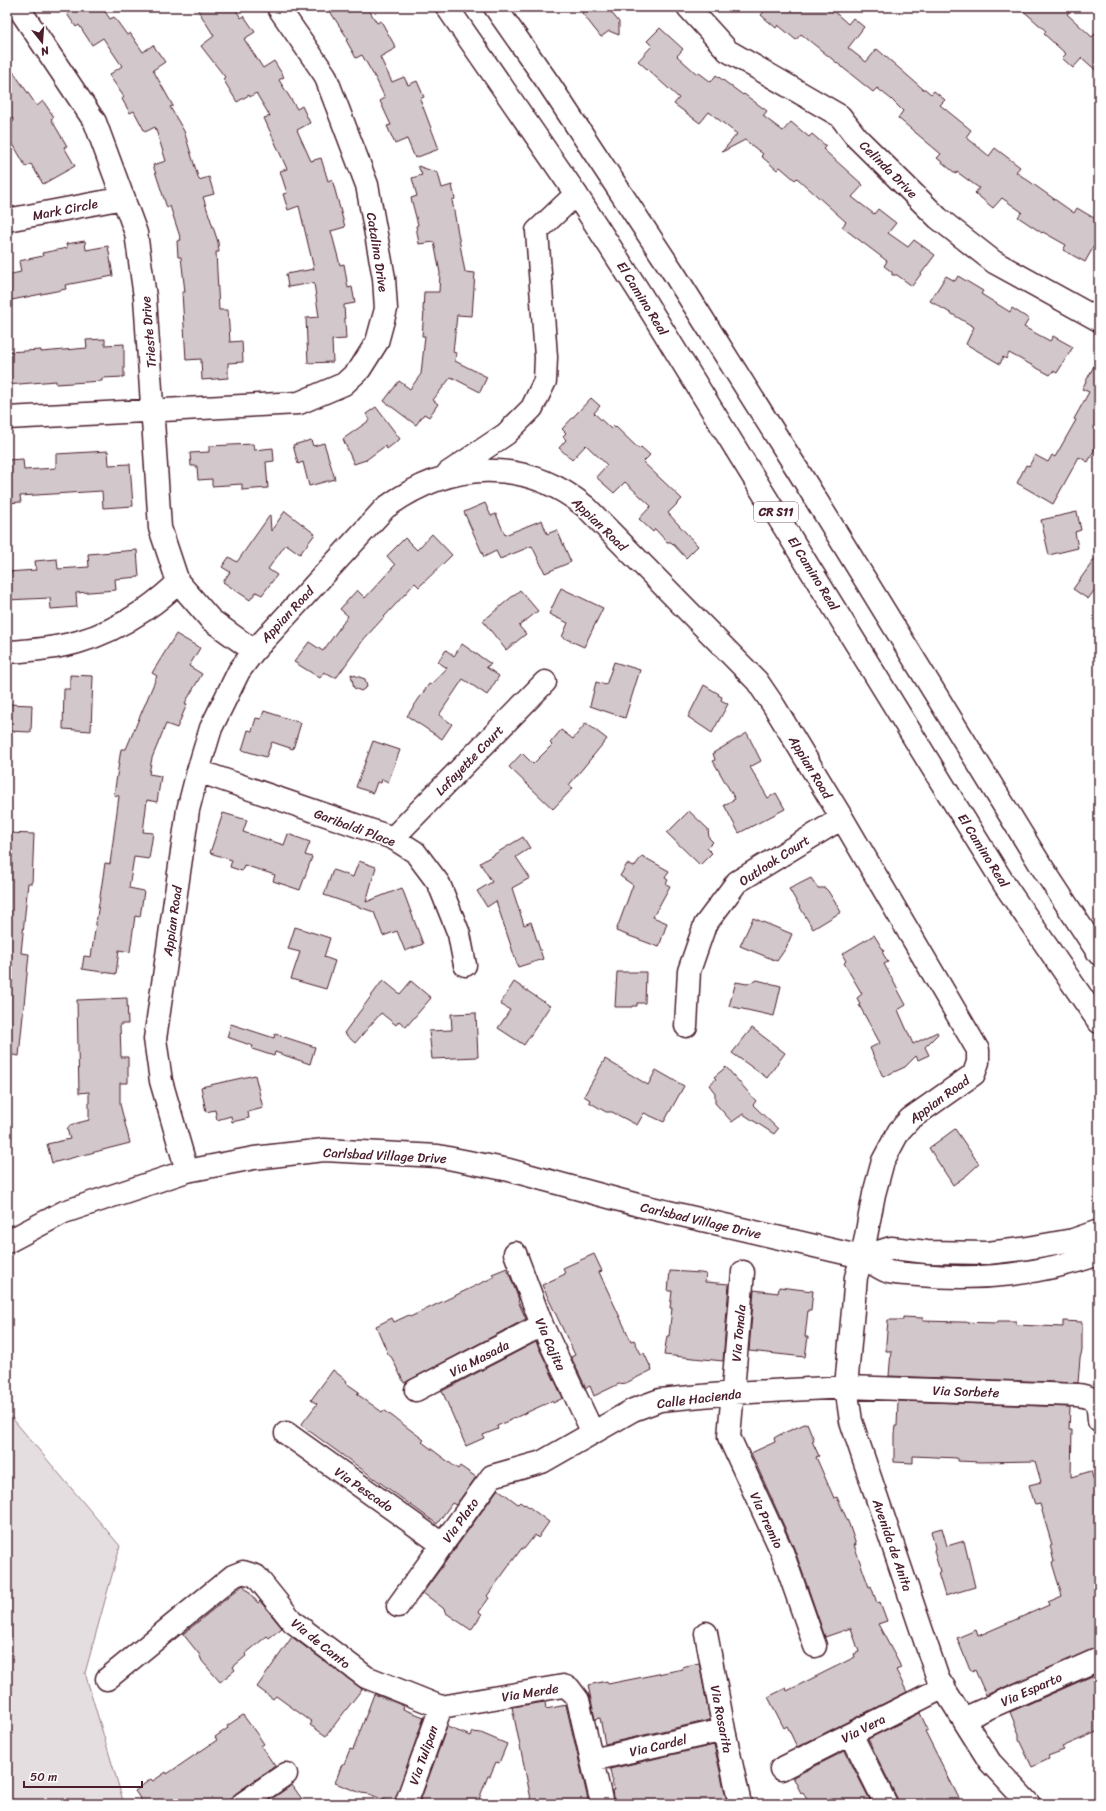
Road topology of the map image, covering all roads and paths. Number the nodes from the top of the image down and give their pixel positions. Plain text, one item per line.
1 (18, 7) edge
2 (278, 7) edge
3 (447, 7) edge
4 (495, 7) edge
5 (688, 7) edge
6 (576, 194) junction
7 (124, 198) junction
8 (7, 220) edge
9 (1099, 320) edge
10 (154, 411) junction
11 (7, 418) edge
12 (438, 480) junction
13 (178, 582) junction
14 (254, 651) junction
15 (7, 652) edge
16 (545, 682) dead end
17 (198, 771) junction
18 (842, 818) junction
19 (393, 838) junction
20 (1099, 954) edge
21 (465, 965) dead end
22 (1099, 1022) edge
23 (686, 1026) dead end
24 (187, 1172) junction
25 (1099, 1231) edge
26 (7, 1242) edge
27 (515, 1253) dead end
28 (1099, 1254) edge
29 (862, 1257) junction
30 (743, 1272) dead end
31 (542, 1325) junction
32 (846, 1387) junction
33 (416, 1390) dead end
34 (733, 1393) junction
35 (1099, 1421) edge
36 (286, 1433) dead end
37 (593, 1433) junction
38 (542, 1462) joint
39 (443, 1545) junction
40 (398, 1606) dead end
41 (706, 1633) dead end
42 (815, 1646) dead end
43 (1099, 1659) edge
44 (107, 1680) dead end
45 (944, 1687) junction
46 (441, 1706) junction
47 (963, 1718) junction
48 (724, 1730) junction
49 (851, 1734) junction
50 (592, 1760) junction
51 (781, 1769) dead end
52 (286, 1774) dead end
53 (242, 1804) edge
54 (406, 1804) edge
55 (602, 1804) edge
56 (740, 1804) edge
57 (886, 1804) edge
58 (1029, 1804) edge

1 - 7 street, Trieste Drive
2 - 10 street, Catalina Drive
3 - 6 street, El Camino Real / CR S11
4 - 20 street, CR S11
5 - 9 street, Celinda Drive
6 - 12 street
6 - 22 street, El Camino Real / CR S11
7 - 8 street, Mark Circle
7 - 10 street, Trieste Drive
10 - 11 street, Catalina Drive
10 - 13 street, Trieste Drive
12 - 14 street, Appian Road
12 - 18 street, Appian Road
13 - 14 street, Trieste Drive
13 - 15 street
14 - 17 street, Appian Road
16 - 19 street, Lafayette Court
17 - 19 street, Garibaldi Place
17 - 24 street, Appian Road
18 - 23 street, Outlook Court
18 - 29 street, Appian Road
19 - 21 street, Garibaldi Place
24 - 26 street, Carlsbad Village Drive
24 - 29 street, Carlsbad Village Drive
25 - 29 street
27 - 31 street, Via Cajita
28 - 29 street, Carlsbad Village Drive
29 - 32 street, Avenida de Anita
30 - 34 street, Via Tonala
31 - 33 street, Via Masada
31 - 37 street, Via Cajita
32 - 34 street, Calle Hacienda
32 - 35 street, Via Sorbete
32 - 45 street, Avenida de Anita
34 - 37 street, Calle Hacienda
34 - 42 street, Via Premio
36 - 39 street, Via Pescado
37 - 38 street, Calle Hacienda
38 - 39 street, Via Plato
39 - 40 street, Via Plato
41 - 48 street, Via Rosarita
43 - 47 street, Via Esparto
44 - 46 street, Via de Canto
45 - 47 street, Avenida de Anita
45 - 49 street, Via Vera
46 - 50 street, Via Merde
46 - 54 street, Via Tulipan
47 - 58 street, Avenida de Anita
48 - 50 street, Via Cardel
48 - 56 street, Via Rosarita
49 - 51 street, Via Vera
49 - 57 street
50 - 55 street, Via Merde
52 - 53 street

